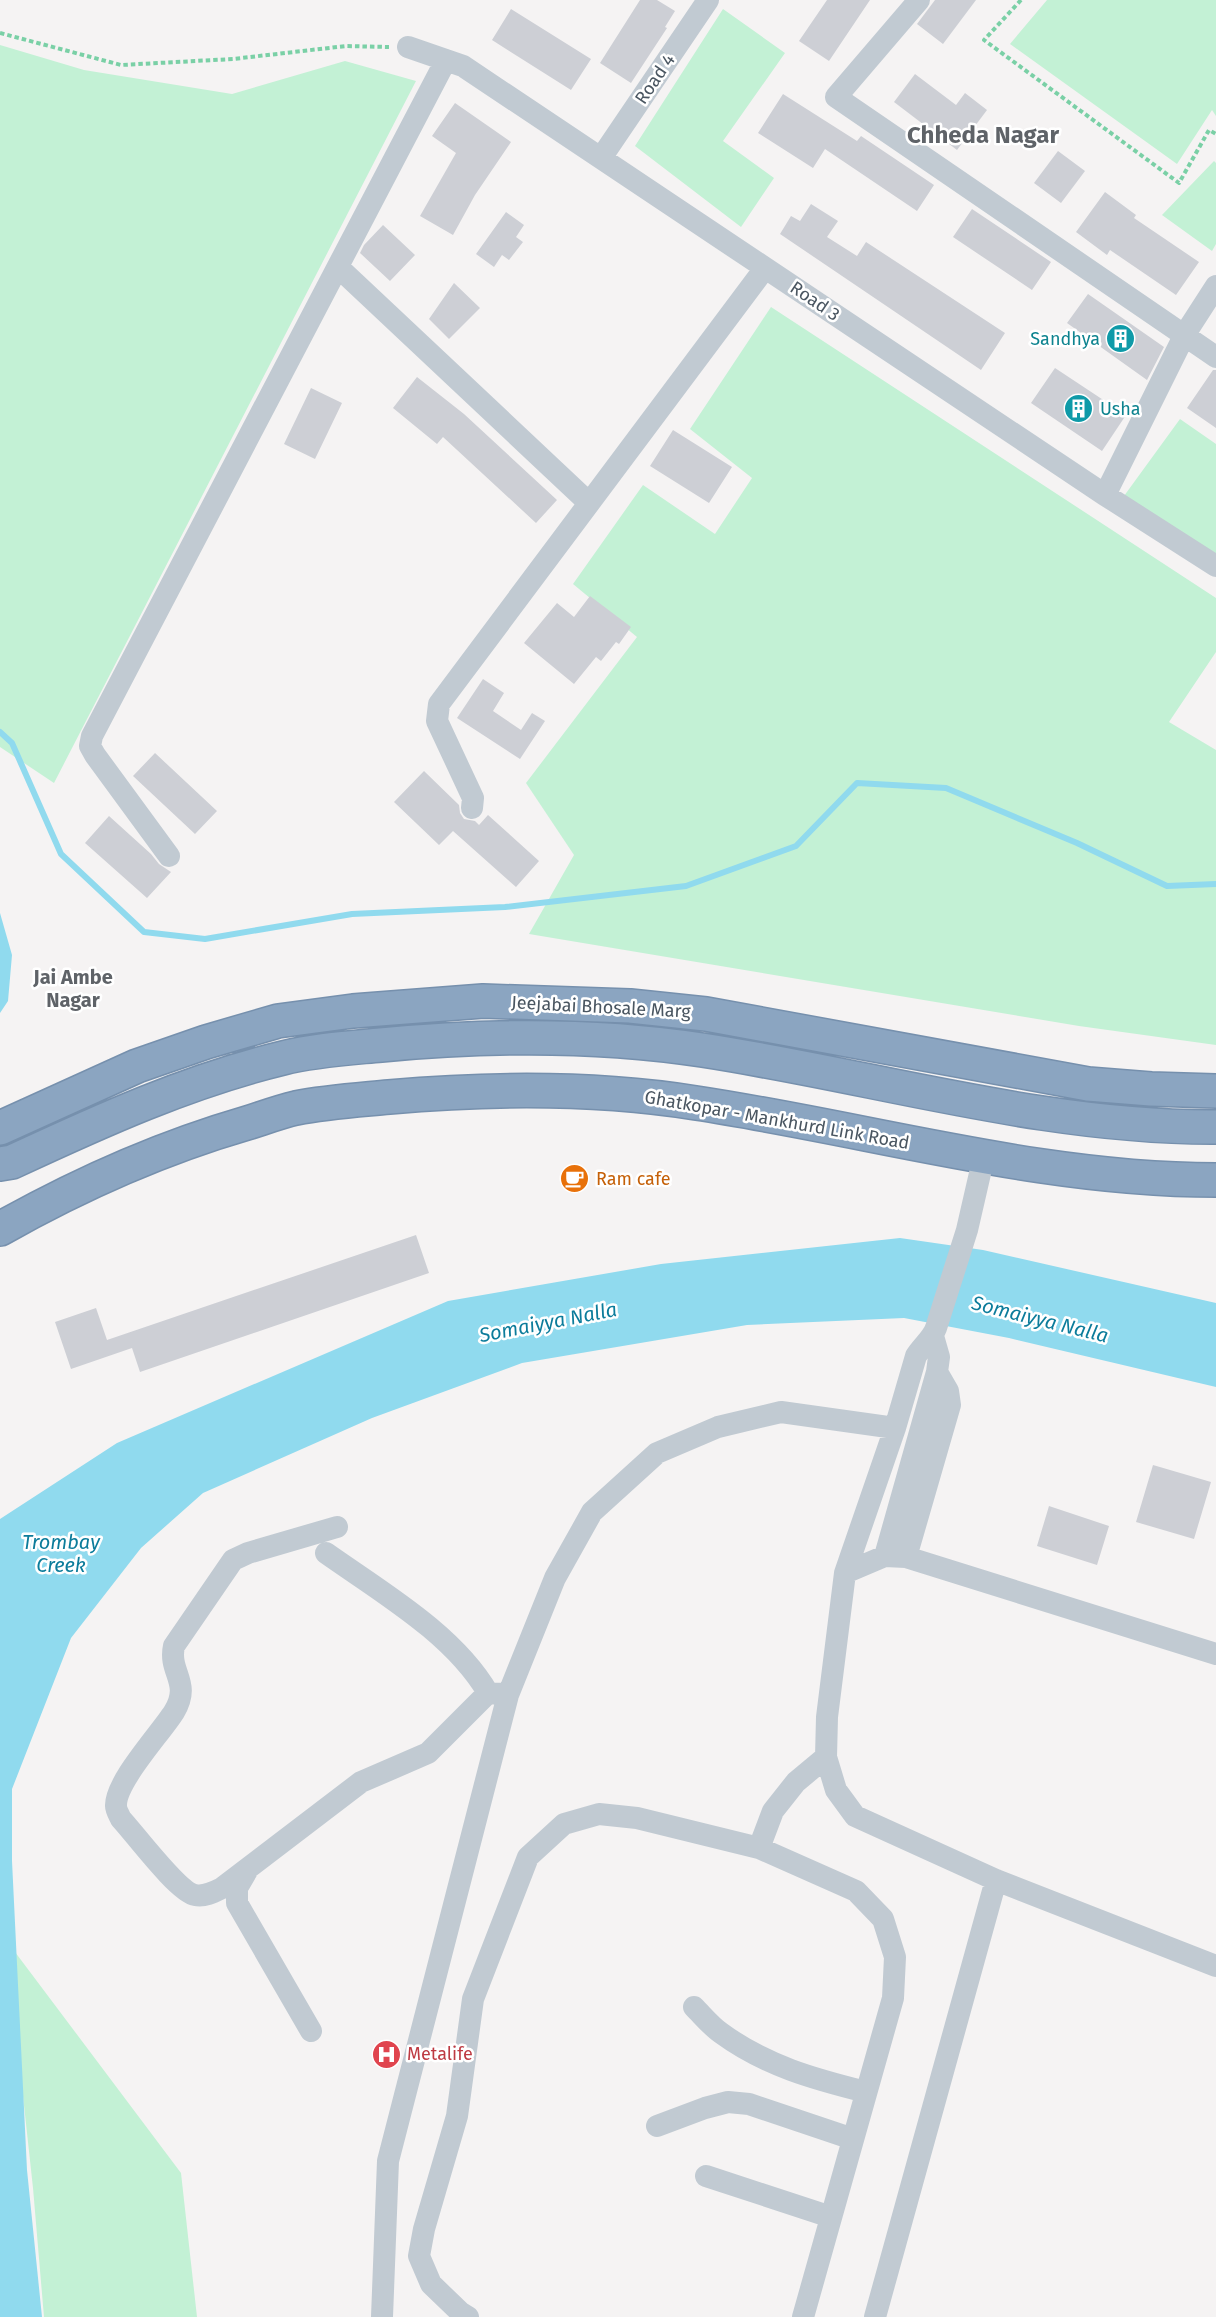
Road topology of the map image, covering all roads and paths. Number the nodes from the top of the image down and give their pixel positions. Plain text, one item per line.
1 (708, 0) edge
2 (919, 0) edge
3 (1021, 0) edge
4 (0, 33) edge
5 (408, 47) joint
6 (446, 60) junction
7 (1216, 134) edge
8 (602, 158) junction
9 (338, 267) junction
10 (765, 268) junction
11 (1216, 286) edge
12 (1185, 334) junction
13 (1216, 357) edge
14 (1105, 495) junction
15 (589, 503) junction
16 (1216, 566) edge
17 (472, 808) dead end
18 (169, 856) dead end
19 (1216, 1091) edge
20 (1216, 1127) edge
21 (0, 1128) edge
22 (984, 1156) junction
23 (0, 1164) edge
24 (1216, 1180) edge
25 (0, 1229) edge
26 (934, 1332) junction
27 (895, 1428) junction
28 (337, 1527) dead end
29 (326, 1553) dead end
30 (896, 1556) junction
31 (845, 1573) junction
32 (1216, 1654) edge
33 (498, 1694) junction
34 (826, 1757) junction
35 (759, 1848) junction
36 (248, 1868) junction
37 (996, 1880) junction
38 (1216, 1966) edge
39 (694, 2007) dead end
40 (311, 2031) dead end
41 (866, 2092) junction
42 (657, 2126) dead end
43 (853, 2139) junction
44 (706, 2176) dead end
45 (831, 2217) junction
46 (382, 2317) edge
47 (468, 2317) edge
48 (803, 2317) edge
49 (875, 2317) edge

1 - 8 street, Road 4
2 - 12 street
3 - 7 path
4 - 5 path
5 - 6 street, Road 3
6 - 8 street, Road 3
6 - 9 street
8 - 10 street, Road 3
9 - 15 street
9 - 18 street
10 - 14 street, Road 3
10 - 15 street
11 - 12 street
12 - 13 street
12 - 14 street
14 - 16 street, Road 3
15 - 17 street
19 - 21 highway, Jeejabai Bhosale Marg
20 - 23 highway
22 - 24 highway, Ghatkopar - Mankhurd Link Road
22 - 25 highway, Ghatkopar - Mankhurd Link Road
22 - 26 street
26 - 27 street
26 - 30 street
27 - 31 street
27 - 33 street
28 - 36 street
29 - 33 street
30 - 31 street
30 - 32 street
31 - 34 street
33 - 36 street
33 - 46 street
34 - 35 street
34 - 37 street
35 - 41 street
35 - 47 street
36 - 40 street
37 - 38 street
37 - 49 street
39 - 41 street
41 - 43 street
42 - 43 street
43 - 45 street
44 - 45 street
45 - 48 street

